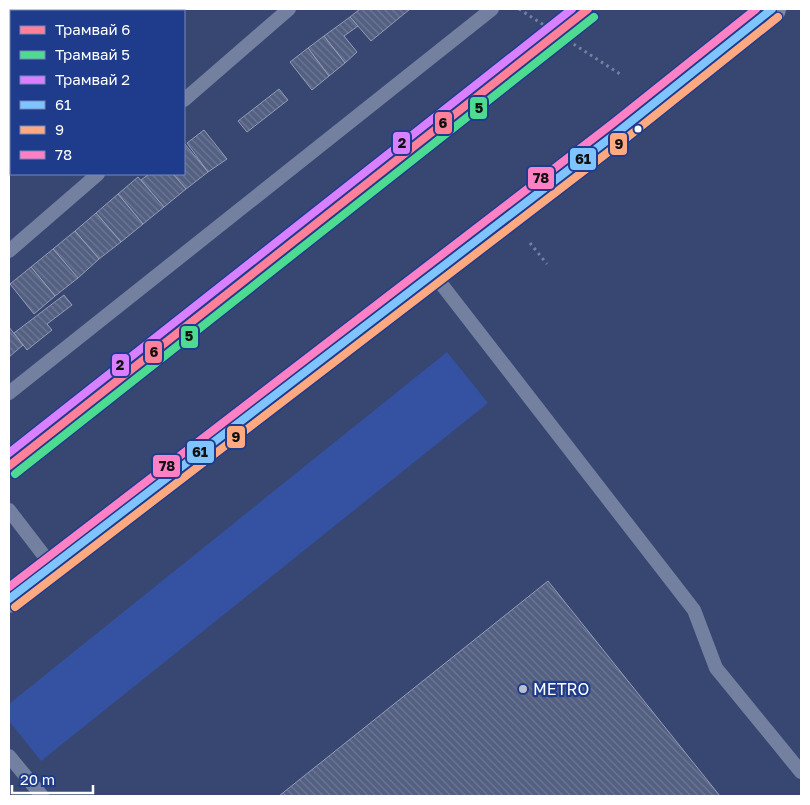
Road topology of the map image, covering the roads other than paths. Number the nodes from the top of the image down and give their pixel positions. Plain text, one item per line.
1 (289, 9) edge
2 (772, 9) edge
3 (488, 10) edge
4 (185, 99) edge
5 (97, 175) edge
6 (9, 251) edge
7 (432, 272) junction
8 (9, 394) edge
9 (9, 510) edge
10 (52, 566) junction
11 (9, 600) edge
12 (9, 756) edge
13 (801, 772) edge
14 (42, 796) edge

1 - 4 lane
2 - 7 main road
3 - 8 lane
5 - 6 lane
7 - 10 main road
7 - 13 lane
9 - 10 lane
10 - 11 main road
12 - 14 lane

